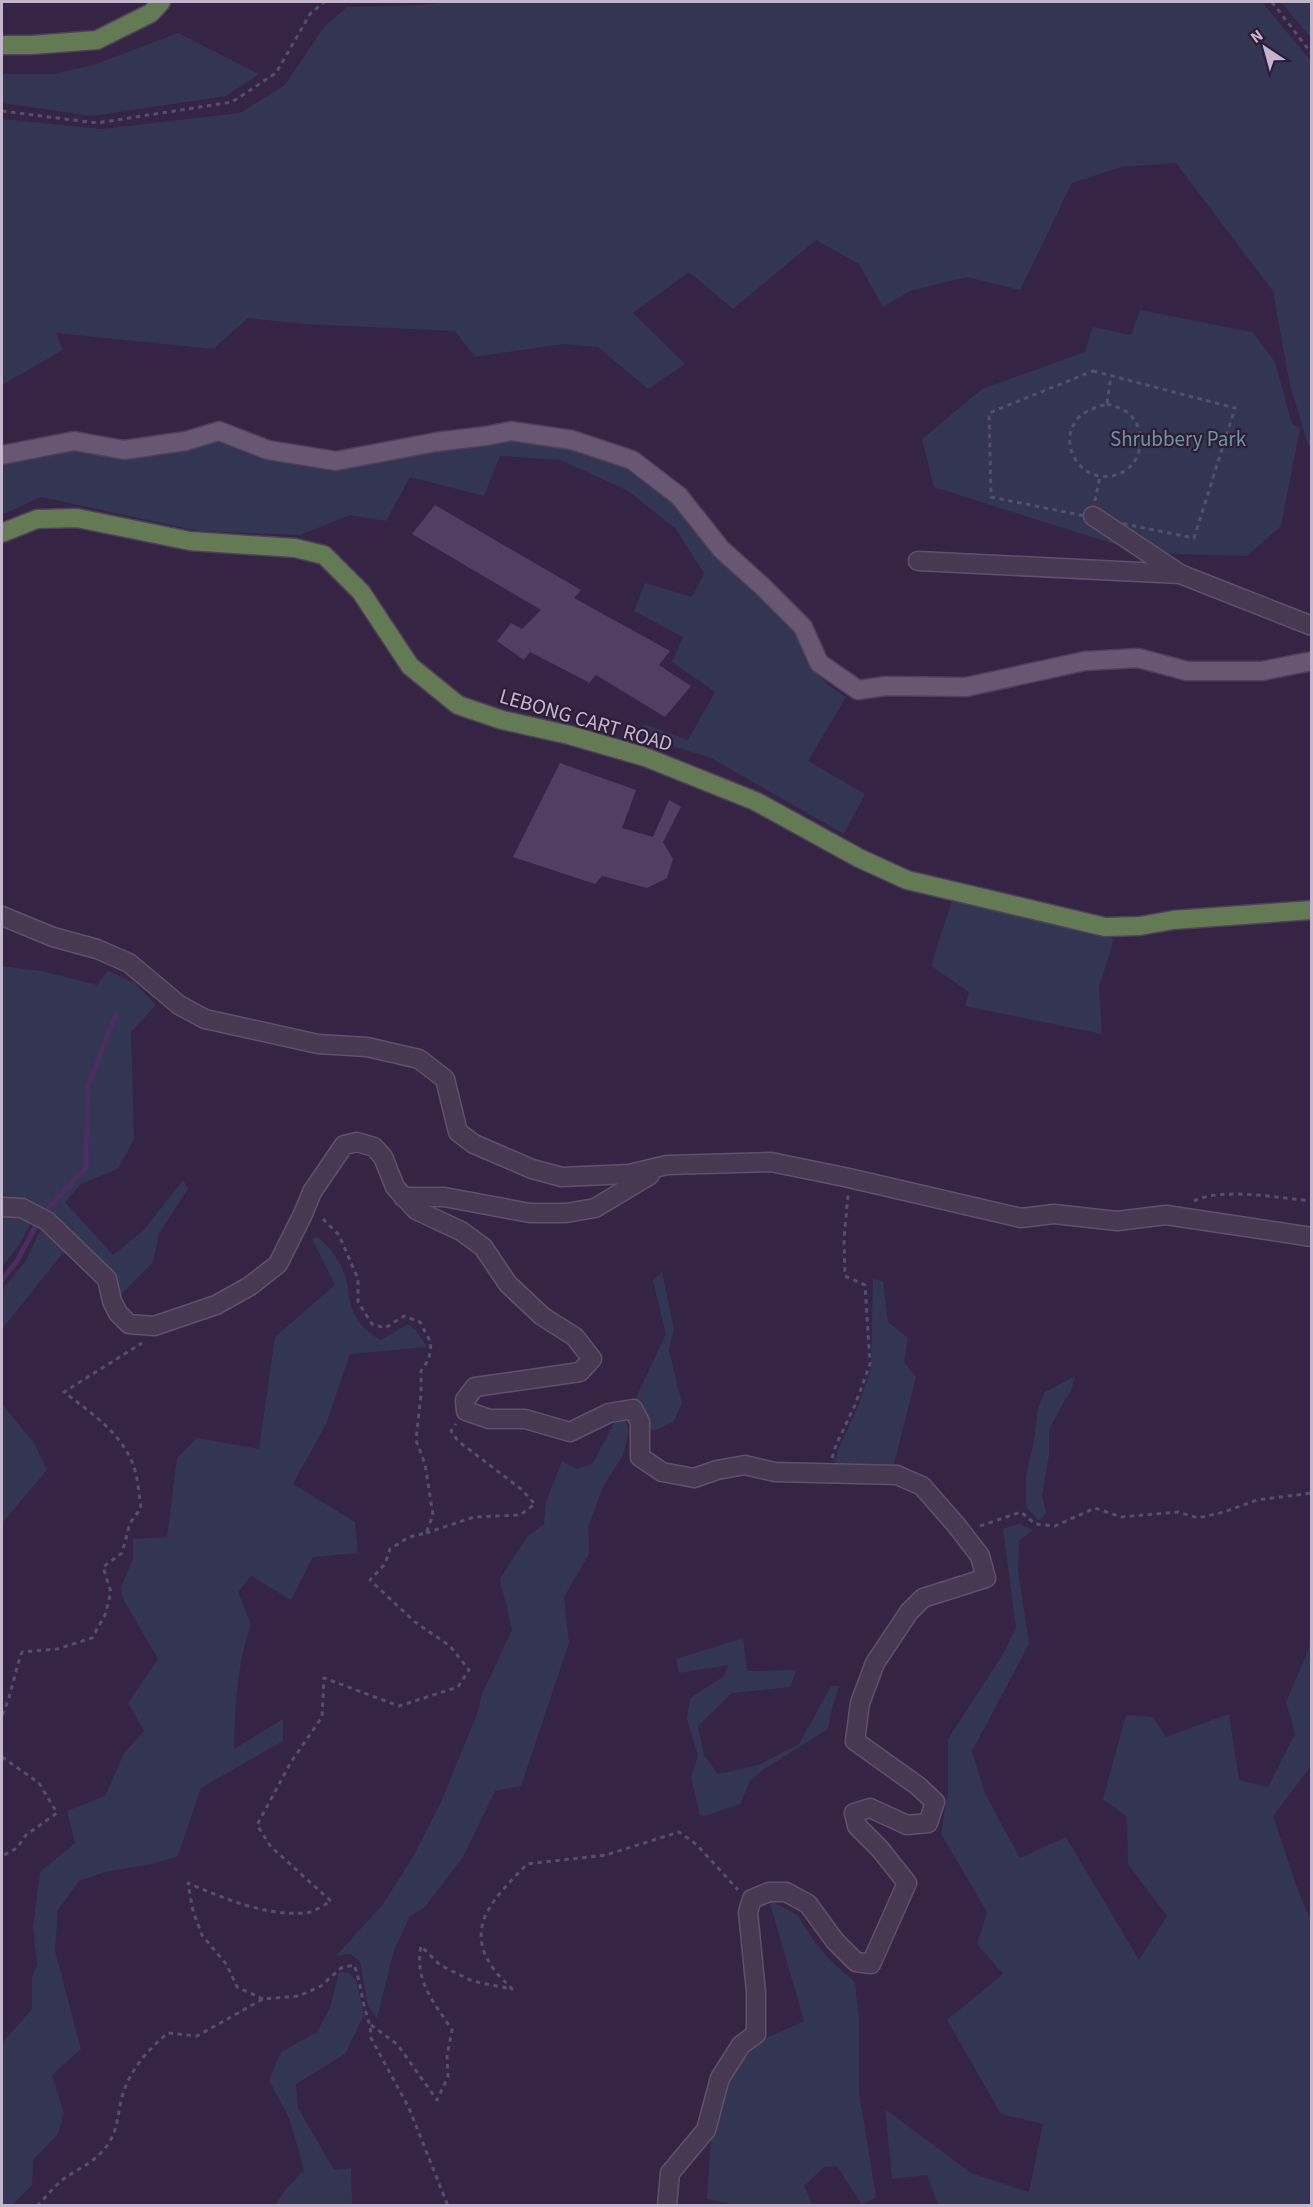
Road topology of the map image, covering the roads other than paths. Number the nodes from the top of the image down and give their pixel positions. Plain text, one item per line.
1 (161, 2) edge
2 (2, 45) edge
3 (2, 455) edge
4 (1093, 516) road end
5 (2, 533) edge
6 (918, 561) dead end
7 (1180, 574) junction
8 (1311, 626) edge
9 (1311, 661) edge
10 (1311, 910) edge
11 (2, 916) edge
12 (667, 1165) junction
13 (403, 1197) junction
14 (2, 1207) edge
15 (1311, 1237) edge
16 (667, 2205) edge

1 - 2 highway
3 - 9 main road
4 - 7 street
5 - 10 highway, LEBONG CART ROAD
6 - 7 street
7 - 8 street
11 - 12 street
12 - 13 street
12 - 15 street
13 - 14 street
13 - 16 street

